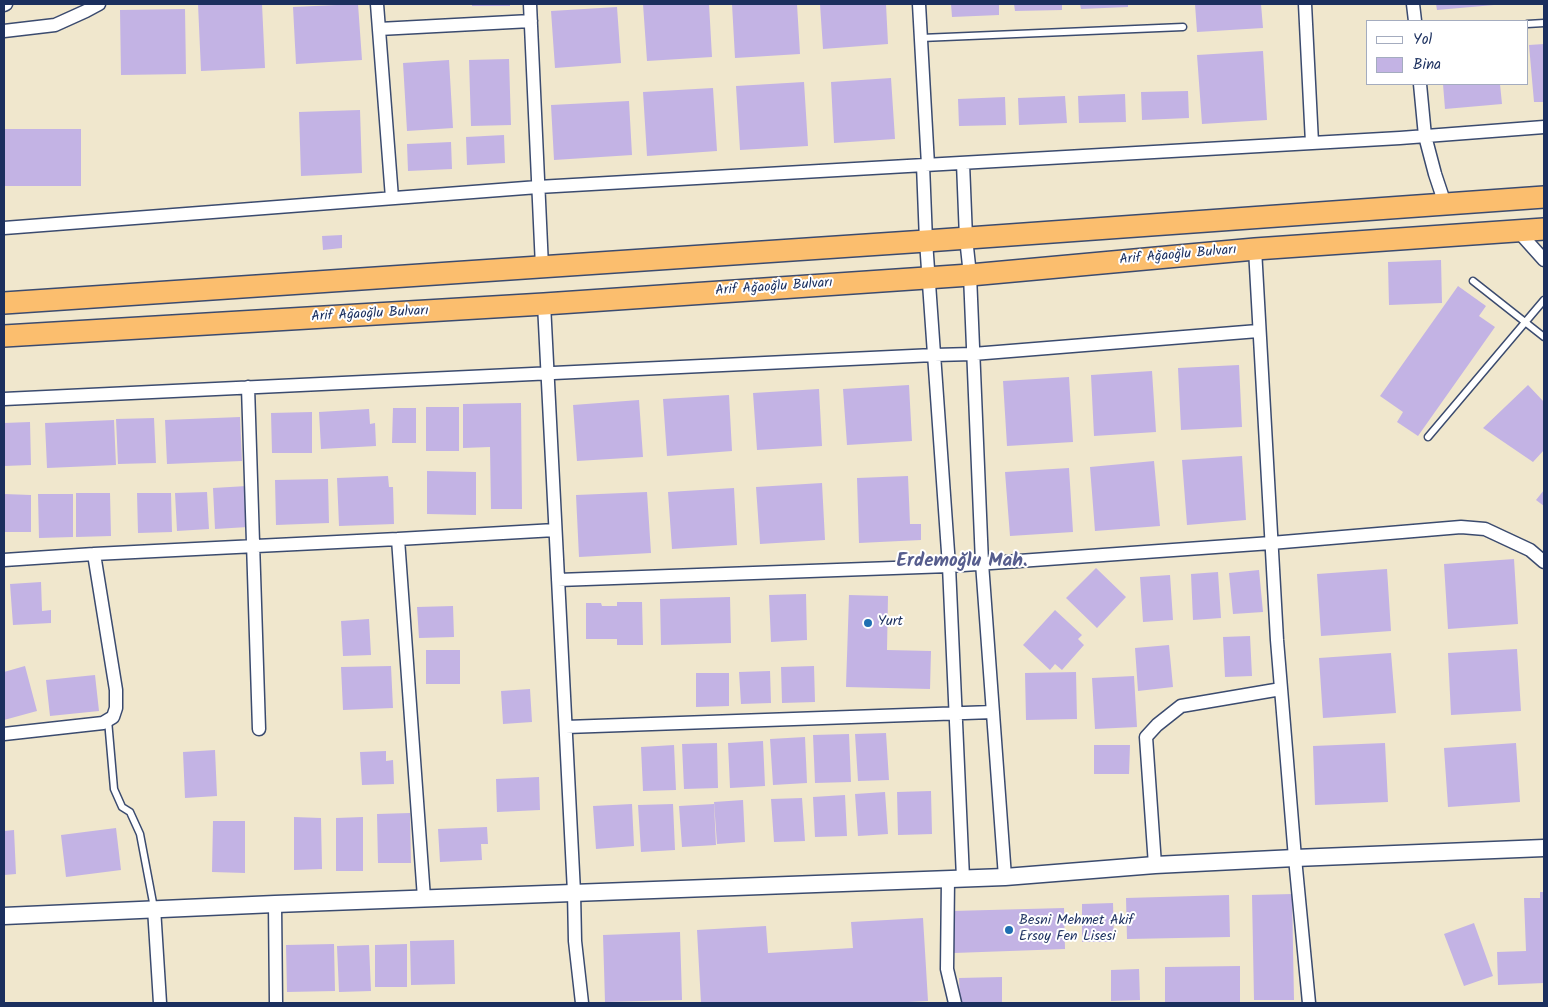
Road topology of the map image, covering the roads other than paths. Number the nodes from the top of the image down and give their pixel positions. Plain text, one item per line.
1 (99, 4) edge
2 (377, 4) edge
3 (530, 4) edge
4 (919, 4) edge
5 (1306, 4) edge
6 (1413, 4) edge
7 (1414, 20) edge
8 (531, 21) junction
9 (1544, 23) edge
10 (1528, 24) edge
11 (1183, 27) dead end
12 (379, 29) junction
13 (4, 31) edge
14 (921, 38) junction
15 (1420, 85) edge
16 (1544, 127) edge
17 (1425, 136) junction
18 (1312, 143) junction
19 (963, 162) junction
20 (926, 165) junction
21 (538, 187) junction
22 (1544, 197) edge
23 (392, 198) junction
24 (1445, 204) junction
25 (4, 228) edge
26 (1544, 229) edge
27 (1518, 231) junction
28 (966, 238) junction
29 (926, 241) junction
30 (1255, 249) junction
31 (1544, 260) edge
32 (542, 267) junction
33 (970, 275) junction
34 (928, 278) junction
35 (1473, 281) dead end
36 (1544, 300) edge
37 (4, 303) edge
38 (544, 304) junction
39 (1525, 322) junction
40 (1258, 331) junction
41 (4, 336) edge
42 (1544, 337) edge
43 (973, 354) junction
44 (934, 355) junction
45 (548, 373) junction
46 (248, 387) junction
47 (4, 399) edge
48 (1428, 437) dead end
49 (555, 530) junction
50 (398, 539) junction
51 (1271, 543) junction
52 (253, 546) junction
53 (94, 554) junction
54 (4, 560) edge
55 (1544, 562) edge
56 (982, 563) junction
57 (949, 566) junction
58 (558, 580) junction
59 (1281, 689) junction
60 (993, 712) junction
61 (955, 714) junction
62 (108, 720) junction
63 (566, 727) junction
64 (259, 729) dead end
65 (4, 734) edge
66 (1544, 848) edge
67 (1295, 858) junction
68 (1154, 865) junction
69 (1005, 877) junction
70 (955, 879) junction
71 (574, 892) junction
72 (424, 898) junction
73 (274, 904) junction
74 (154, 908) junction
75 (4, 916) edge
76 (160, 1003) edge
77 (276, 1003) edge
78 (582, 1003) edge
79 (955, 1003) edge
80 (1310, 1003) edge

1 - 13 street
2 - 12 street
3 - 8 street
4 - 14 street
5 - 18 street
6 - 7 street
8 - 12 street
8 - 21 street
9 - 10 lane
11 - 14 lane
12 - 23 street
14 - 20 street
15 - 17 street
16 - 17 street
17 - 18 street
17 - 24 street
18 - 19 street
19 - 20 street
19 - 28 street
20 - 21 street
20 - 29 street
21 - 23 street
21 - 32 street
22 - 24 highway
23 - 25 street
24 - 28 highway
26 - 27 highway, Arif Ağaoğlu Bulvarı
27 - 30 highway, Arif Ağaoğlu Bulvarı
27 - 31 street
28 - 29 highway
28 - 33 street
29 - 32 highway
29 - 34 street
30 - 33 highway, Arif Ağaoğlu Bulvarı
30 - 40 street
32 - 37 highway
33 - 34 highway, Arif Ağaoğlu Bulvarı
33 - 43 street
34 - 38 highway, Arif Ağaoğlu Bulvarı
34 - 44 street
35 - 39 lane
36 - 39 lane
38 - 41 highway, Arif Ağaoğlu Bulvarı
38 - 45 street
39 - 42 lane
39 - 48 lane
40 - 43 street
40 - 51 street
43 - 44 street
43 - 56 street
44 - 45 street
44 - 57 street
45 - 46 street
45 - 49 street
46 - 47 street
46 - 52 street
49 - 50 street
49 - 58 street
50 - 52 street
50 - 72 street
51 - 55 street
51 - 56 street
51 - 59 street
52 - 53 street
52 - 64 street
53 - 54 street
53 - 62 street
56 - 57 street
56 - 60 street
57 - 58 street
57 - 61 street
58 - 63 street
59 - 67 street
59 - 68 street
60 - 61 street
60 - 69 street
61 - 63 street
61 - 70 street
62 - 65 street
62 - 74 lane
63 - 71 street
66 - 67 street
67 - 68 street
67 - 80 street
68 - 69 street
69 - 70 street
70 - 71 street
70 - 79 street
71 - 72 street
71 - 78 street
72 - 73 street
73 - 74 street
73 - 77 street
74 - 75 street
74 - 76 street

